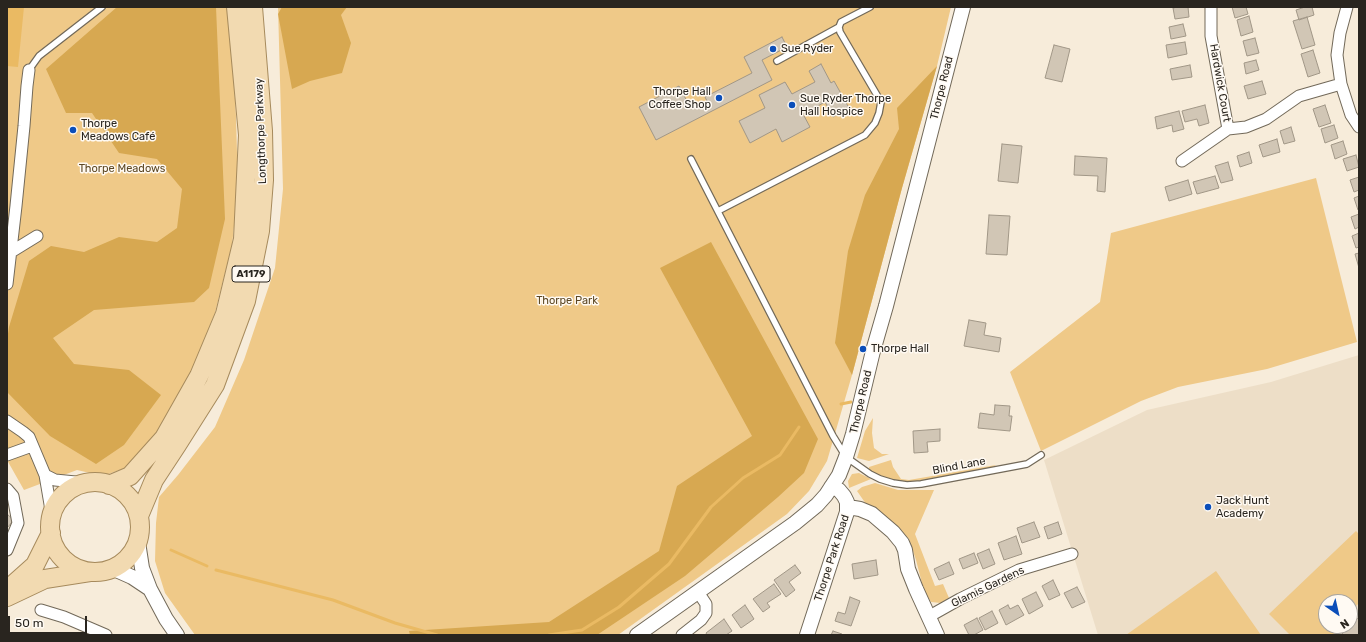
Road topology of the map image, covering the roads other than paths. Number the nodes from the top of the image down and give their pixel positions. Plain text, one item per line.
1 (102, 7) edge
2 (236, 7) edge
3 (253, 7) edge
4 (870, 7) edge
5 (963, 7) edge
6 (1211, 7) edge
7 (1347, 7) edge
8 (839, 27) junction
9 (777, 61) dead end
10 (29, 70) joint
11 (1340, 84) junction
12 (1359, 127) edge
13 (1228, 129) junction
14 (691, 158) dead end
15 (1182, 161) dead end
16 (718, 211) junction
17 (37, 236) dead end
18 (11, 252) junction
19 (7, 284) edge
20 (7, 422) edge
21 (32, 446) junction
22 (7, 455) edge
23 (1040, 455) dead end
24 (846, 457) junction
25 (45, 475) junction
26 (86, 483) junction
27 (109, 485) junction
28 (831, 487) junction
29 (7, 489) edge
30 (848, 507) junction
31 (139, 516) junction
32 (51, 525) junction
33 (138, 542) junction
34 (7, 550) edge
35 (1072, 554) dead end
36 (114, 569) junction
37 (90, 572) junction
38 (150, 589) junction
39 (7, 590) edge
40 (698, 592) junction
41 (7, 597) edge
42 (41, 610) dead end
43 (928, 617) junction
44 (106, 635) edge
45 (177, 635) edge
46 (637, 635) edge
47 (682, 635) edge
48 (807, 635) edge
49 (937, 635) edge

1 - 10 lane
2 - 27 main road, Longthorpe Parkway / A1179
3 - 31 main road, Longthorpe Parkway / A1179
4 - 8 lane
5 - 24 street, Thorpe Road
6 - 13 street, Hardwick Court
7 - 11 street
8 - 9 lane
8 - 16 lane
10 - 18 street
11 - 12 street
11 - 13 street, Hardwick Court
13 - 15 street, Hardwick Court
14 - 16 lane
16 - 24 lane
17 - 18 street
18 - 19 street
20 - 21 street
21 - 22 street
21 - 25 street
23 - 24 lane, Blind Lane
24 - 28 street, Thorpe Road
25 - 26 street
25 - 32 street
26 - 27 main road
26 - 32 main road
27 - 31 main road
28 - 30 street, Thorpe Park Road
28 - 40 street, Thorpe Road
29 - 34 street
30 - 43 street
30 - 48 street, Thorpe Park Road
31 - 33 main road
32 - 37 main road
32 - 39 main road
33 - 36 main road
33 - 38 street
35 - 43 street, Glamis Gardens
36 - 37 main road
36 - 38 street
37 - 41 main road
38 - 45 street
40 - 46 street, Thorpe Road
40 - 47 street
42 - 44 street
43 - 49 street

